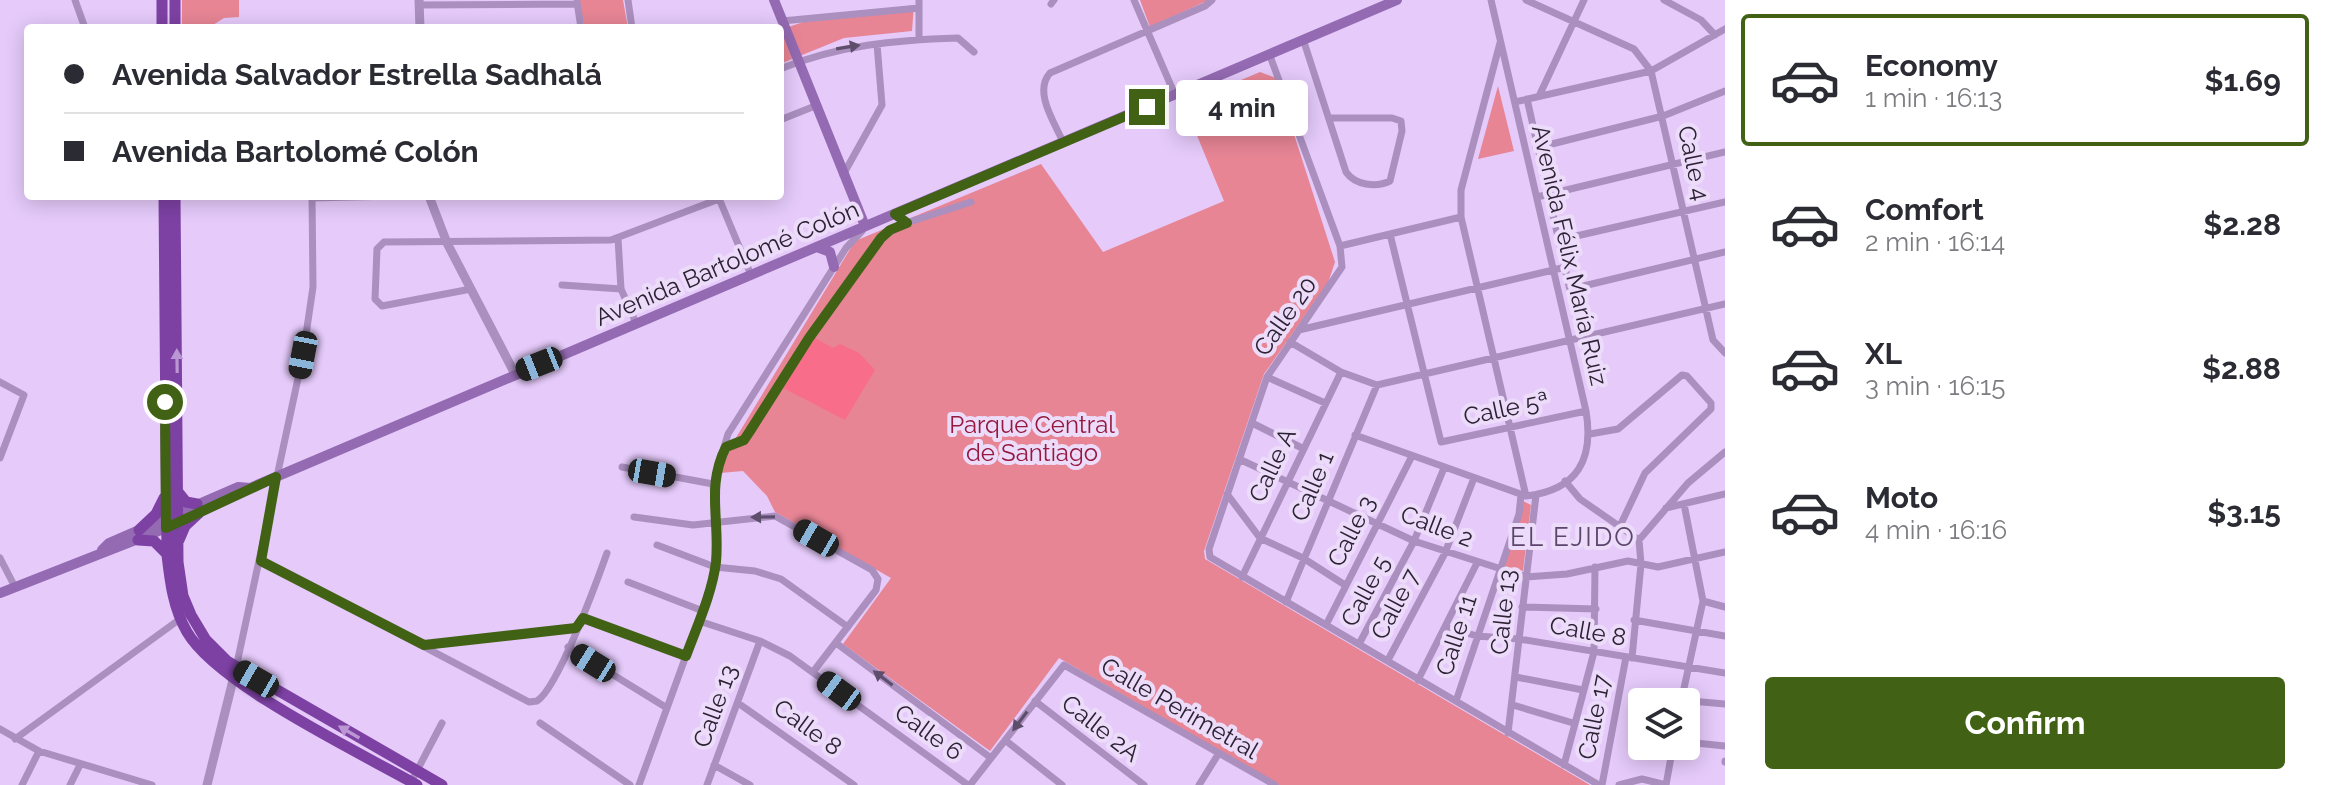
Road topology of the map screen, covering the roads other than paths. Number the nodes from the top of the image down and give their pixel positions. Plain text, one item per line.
1 (75, 0) edge
2 (162, 0) edge
3 (175, 0) edge
4 (628, 0) edge
5 (774, 0) edge
6 (1134, 0) edge
7 (1212, 0) edge
8 (1397, 0) edge
9 (1491, 0) edge
10 (1526, 0) edge
11 (1584, 0) edge
12 (1664, 0) edge
13 (577, 2) edge
14 (419, 3) edge
15 (919, 4) edge
16 (1573, 21) junction
17 (84, 24) edge
18 (162, 24) edge
19 (175, 24) edge
20 (420, 24) edge
21 (580, 24) edge
22 (631, 24) edge
23 (781, 24) edge
24 (784, 29) edge
25 (1725, 29) edge
26 (1148, 31) junction
27 (784, 33) edge
28 (1715, 35) junction
29 (919, 39) junction
30 (1500, 40) junction
31 (1304, 42) junction
32 (877, 44) junction
33 (974, 52) dead end
34 (1270, 56) junction
35 (797, 62) junction
36 (784, 67) edge
37 (1651, 71) junction
38 (1725, 91) edge
39 (1540, 94) junction
40 (1175, 95) junction
41 (1527, 99) junction
42 (1515, 102) junction
43 (815, 106) junction
44 (1663, 116) junction
45 (784, 118) edge
46 (1329, 118) junction
47 (1063, 142) junction
48 (1538, 148) junction
49 (1526, 152) junction
50 (1725, 152) edge
51 (1673, 164) junction
52 (843, 175) junction
53 (1549, 194) junction
54 (1537, 197) junction
55 (164, 200) edge
56 (175, 200) edge
57 (312, 200) edge
58 (431, 200) edge
59 (713, 200) edge
60 (719, 200) edge
61 (971, 202) dead end
62 (1725, 202) edge
63 (1683, 213) junction
64 (895, 214) junction
65 (1461, 217) junction
66 (907, 223) junction
67 (865, 226) junction
68 (1390, 234) junction
69 (618, 238) junction
70 (1559, 240) junction
71 (447, 243) junction
72 (1340, 246) junction
73 (817, 247) junction
74 (1725, 252) edge
75 (1695, 259) junction
76 (834, 267) junction
77 (1566, 267) junction
78 (1553, 270) junction
79 (751, 275) junction
80 (562, 285) dead end
81 (1478, 288) junction
82 (471, 289) junction
83 (621, 289) junction
84 (1571, 289) junction
85 (1725, 304) edge
86 (1407, 305) junction
87 (1707, 310) junction
88 (802, 318) junction
89 (636, 323) junction
90 (816, 328) junction
91 (1299, 330) junction
92 (1581, 339) junction
93 (1570, 341) junction
94 (1290, 342) junction
95 (1725, 353) edge
96 (1494, 357) junction
97 (1341, 372) junction
98 (515, 374) junction
99 (1422, 374) junction
100 (1267, 377) junction
101 (0, 382) edge
102 (1377, 385) junction
103 (1325, 403) junction
104 (1586, 411) junction
105 (1252, 423) junction
106 (1510, 427) junction
107 (1590, 434) junction
108 (1355, 435) junction
109 (726, 447) junction
110 (1302, 448) junction
111 (1725, 452) edge
112 (1412, 456) junction
113 (0, 458) edge
114 (1239, 459) junction
115 (622, 467) dead end
116 (1444, 468) junction
117 (276, 477) junction
118 (1474, 478) junction
119 (1565, 481) junction
120 (1287, 483) junction
121 (713, 484) junction
122 (172, 493) junction
123 (1227, 494) junction
124 (1725, 494) edge
125 (1536, 495) junction
126 (1524, 496) junction
127 (1327, 500) junction
128 (1684, 504) junction
129 (1666, 508) junction
130 (198, 509) junction
131 (634, 517) dead end
132 (172, 520) junction
133 (1377, 523) junction
134 (715, 524) junction
135 (1620, 526) junction
136 (139, 535) junction
137 (1260, 538) junction
138 (1639, 540) junction
139 (1414, 541) junction
140 (657, 545) dead end
141 (172, 551) junction
142 (1725, 552) edge
143 (607, 553) dead end
144 (1445, 553) junction
145 (0, 558) edge
146 (1303, 558) junction
147 (1695, 559) junction
148 (261, 561) junction
149 (1477, 563) junction
150 (1641, 564) junction
151 (715, 567) junction
152 (1595, 567) junction
153 (1500, 569) junction
154 (1242, 577) junction
155 (1526, 577) junction
156 (628, 582) dead end
157 (1345, 585) junction
158 (15, 587) junction
159 (0, 593) edge
160 (1703, 601) junction
161 (1286, 602) junction
162 (1522, 607) junction
163 (1725, 607) edge
164 (1596, 609) junction
165 (703, 611) junction
166 (583, 618) junction
167 (180, 619) junction
168 (1634, 620) junction
169 (699, 621) junction
170 (1326, 625) junction
171 (848, 627) junction
172 (1446, 627) junction
173 (576, 628) junction
174 (1695, 630) junction
175 (1477, 636) junction
176 (1725, 636) edge
177 (1519, 639) junction
178 (760, 641) junction
179 (836, 643) junction
180 (1359, 644) junction
181 (424, 645) junction
182 (568, 647) junction
183 (1594, 652) junction
184 (686, 656) junction
185 (1629, 658) junction
186 (1388, 660) junction
187 (1688, 667) junction
188 (813, 672) junction
189 (1725, 673) edge
190 (235, 674) junction
191 (1516, 677) junction
192 (1418, 680) junction
193 (1684, 688) edge
194 (1583, 690) junction
195 (1035, 701) junction
196 (1456, 701) junction
197 (1700, 702) edge
198 (738, 703) junction
199 (1725, 704) edge
200 (1513, 705) junction
201 (667, 708) junction
202 (442, 723) dead end
203 (540, 723) dead end
204 (1573, 723) junction
205 (0, 729) edge
206 (1508, 733) junction
207 (15, 739) junction
208 (1005, 740) junction
209 (1700, 743) edge
210 (1725, 746) edge
211 (39, 751) junction
212 (1219, 753) junction
213 (991, 758) junction
214 (1670, 760) edge
215 (80, 765) junction
216 (714, 765) junction
217 (1564, 765) junction
218 (417, 770) junction
219 (122, 776) junction
220 (1261, 782) edge
221 (414, 783) edge
222 (22, 785) edge
223 (70, 785) edge
224 (119, 785) edge
225 (152, 785) edge
226 (207, 785) edge
227 (442, 785) edge
228 (630, 785) edge
229 (639, 785) edge
230 (707, 785) edge
231 (750, 785) edge
232 (854, 785) edge
233 (969, 785) edge
234 (1062, 785) edge
235 (1144, 785) edge
236 (1199, 785) edge
237 (1275, 785) edge
238 (1601, 785) edge
239 (1619, 785) edge
240 (1666, 785) edge

1 - 17 street
2 - 18 highway
3 - 19 highway
4 - 22 street
5 - 23 main road
6 - 26 street
7 - 26 street
8 - 31 main road, Avenida Bartolomé Colón
9 - 30 street, Avenida Félix María Ruiz
10 - 16 street
11 - 16 street
12 - 28 street
13 - 14 street
13 - 21 street
14 - 20 street
15 - 24 street
15 - 29 street
16 - 37 street
16 - 39 street
25 - 28 street
26 - 40 street
26 - 47 street
27 - 35 main road
28 - 37 street
29 - 32 street
29 - 33 street
30 - 42 street, Avenida Félix María Ruiz
30 - 65 street
31 - 34 main road, Avenida Bartolomé Colón
31 - 46 street
35 -> 32 street
32 - 52 street
34 - 40 main road, Avenida Bartolomé Colón
34 - 72 street
35 - 36 street
35 - 43 main road
37 - 39 street
37 - 44 street, Calle 4
38 - 44 street
39 - 41 street
40 - 47 main road, Avenida Bartolomé Colón
41 - 42 street
41 - 48 street
42 - 49 street, Avenida Félix María Ruiz
43 - 45 street
43 - 52 main road
44 - 48 street
44 - 51 street, Calle 4
46 - 46 street
47 - 64 main road, Avenida Bartolomé Colón
48 - 49 street
48 - 53 street
49 - 54 street, Avenida Félix María Ruiz
50 - 51 street
51 - 53 street
51 - 63 street, Calle 4
52 - 67 main road
53 - 54 street
53 - 70 street
54 - 78 street, Avenida Félix María Ruiz
55 - 122 highway
122 -> 56 highway
57 - 117 street
58 - 71 street
59 - 69 street
60 - 79 street
61 - 66 street
62 - 63 street
63 - 70 street
63 - 75 street, Calle 4
64 - 66 street
64 - 67 main road, Avenida Bartolomé Colón
65 - 68 street
65 - 81 street
66 - 90 street
67 - 73 main road, Avenida Bartolomé Colón
67 - 76 street
68 - 72 street
68 - 86 street
69 - 71 street
69 - 83 street
70 - 77 street
71 - 82 street
71 - 82 street
72 - 91 street, Calle 20
73 - 76 main road
73 - 79 main road, Avenida Bartolomé Colón
74 - 75 street
75 - 84 street
75 - 87 street, Calle 4
76 - 88 street
77 - 78 street
77 - 84 street
78 - 81 street
78 - 93 street, Avenida Félix María Ruiz
79 - 89 main road, Avenida Bartolomé Colón
80 - 83 street
81 - 86 street
81 - 96 street
82 - 98 street
83 - 89 street
84 - 92 street
85 - 87 street
86 - 91 street
86 - 99 street
87 - 92 street
87 - 95 street, Calle 4
88 - 90 street
88 - 109 street
89 - 98 main road, Avenida Bartolomé Colón
90 - 109 street
91 - 94 street, Calle 20
92 - 93 street
93 - 96 street
93 - 104 street, Avenida Félix María Ruiz
94 - 97 street
94 - 100 street, Calle 20
96 - 99 street
96 - 106 street
97 - 102 street
97 - 103 street, Calle A
98 - 117 main road, Avenida Bartolomé Colón
99 - 102 street
99 - 106 street, Calle 5ª
100 - 103 street
100 - 105 street, Calle 20
101 - 113 street
102 - 108 street, Calle 1
103 - 110 street, Calle A
104 - 106 street, Calle 5ª
104 - 107 street, Avenida Félix María Ruiz
105 - 110 street
105 - 114 street, Calle 20
106 - 126 street
107 - 119 street
107 - 135 street
108 - 112 street
108 - 127 street, Calle 1
109 - 121 street
110 - 120 street, Calle A
111 - 129 street
112 - 116 street
112 - 133 street, Calle 3
114 - 120 street, Calle 2
114 - 123 street, Calle 20
115 - 121 street
116 - 118 street
116 - 139 street, Calle 5
117 - 130 main road, Avenida Bartolomé Colón
117 - 148 street
118 - 126 street
118 - 144 street, Calle 7
119 - 125 street
119 - 135 street
120 - 127 street, Calle 2
120 - 137 street, Calle A
121 - 134 street
122 - 130 highway
122 - 132 highway
122 - 136 highway
123 - 137 street
123 - 154 street, Calle 20
124 - 128 street
125 - 126 street
125 - 155 street, Calle 13
126 - 153 street, Calle 11
127 - 133 street, Calle 2
127 - 146 street, Calle 1
128 - 129 street
128 - 147 street
129 - 138 street
130 - 132 main road, Avenida Bartolomé Colón
130 - 141 highway
131 - 134 street
132 - 136 main road, Avenida Bartolomé Colón
132 - 141 highway
133 - 139 street, Calle 2
133 - 157 street, Calle 3
134 - 151 street
171 -> 134 street
135 - 138 street
136 - 141 highway
136 - 158 main road, Avenida Bartolomé Colón
137 - 146 street
137 - 154 street, Calle A
138 - 150 street, Calle 17
139 - 144 street, Calle 2
139 - 180 street, Calle 5
140 - 151 street
141 - 167 highway
141 - 190 highway
142 - 147 street, Calle 2
143 - 166 street
144 - 149 street, Calle 2
144 - 186 street, Calle 7
145 - 158 street
146 - 157 street
146 - 161 street, Calle 1
147 - 150 street, Calle 2
147 - 160 street
148 - 181 street
148 - 190 street
149 - 153 street, Calle 2
149 - 172 street
150 - 152 street, Calle 2
150 - 168 street, Calle 17
151 - 165 street
151 - 171 street
152 - 155 street, Calle 2
152 - 164 street
153 - 155 street, Calle 2
153 - 175 street, Calle 11
154 - 161 street
155 - 162 street, Calle 13
156 - 165 street
157 - 170 street, Calle 3
158 - 159 main road, Avenida Bartolomé Colón
160 - 163 street
160 - 174 street
161 - 170 street
162 - 164 street
162 - 177 street, Calle 13
164 - 183 street
165 - 169 street
166 - 173 street
166 - 184 street
167 - 190 highway
167 - 207 street
168 - 174 street
168 - 185 street, Calle 17
169 - 178 street, Calle 6
169 - 184 street
170 - 180 street
171 - 179 street
172 - 175 street, Calle 8
172 - 192 street
173 - 181 street
173 - 182 street
174 - 176 street
174 - 187 street
175 - 177 street, Calle 8
175 - 196 street, Calle 11
177 - 183 street, Calle 8
177 - 191 street, Calle 13
178 - 188 street, Calle 6
178 - 198 street, Calle 13
179 - 188 street
213 -> 179 street
180 - 186 street
181 - 182 street
182 - 201 street
183 - 185 street, Calle 8
183 - 194 street
184 - 201 street
185 - 187 street, Calle 8
185 - 238 street, Calle 17
186 - 192 street
187 - 189 street, Calle 8
187 - 193 street
188 - 233 street, Calle 6
218 -> 190 highway
190 - 221 highway
190 - 226 street
191 - 194 street
191 - 200 street, Calle 13
192 - 196 street
194 - 204 street
195 -> 208 street
195 - 212 street, Calle Perimetral
195 - 235 street, Calle 2A
196 - 206 street
197 - 199 street
198 - 216 street, Calle 13
198 - 232 street, Calle 8
200 - 204 street
200 - 206 street, Calle 13
201 - 229 street
202 - 218 street
203 - 228 street
204 - 217 street
205 - 207 street
206 - 217 street
207 - 211 street
208 - 213 street
208 - 234 street
209 - 210 street
211 - 215 street
211 - 222 street
212 - 220 street, Calle Perimetral
212 - 236 street
213 - 233 street
214 - 240 street
215 - 219 street
215 - 223 street
216 - 230 street, Calle 13
216 - 231 street
217 - 238 street
218 - 221 street
218 - 227 highway
219 - 224 street
219 - 225 street
220 - 237 street, Calle Perimetral
239 - 240 street

